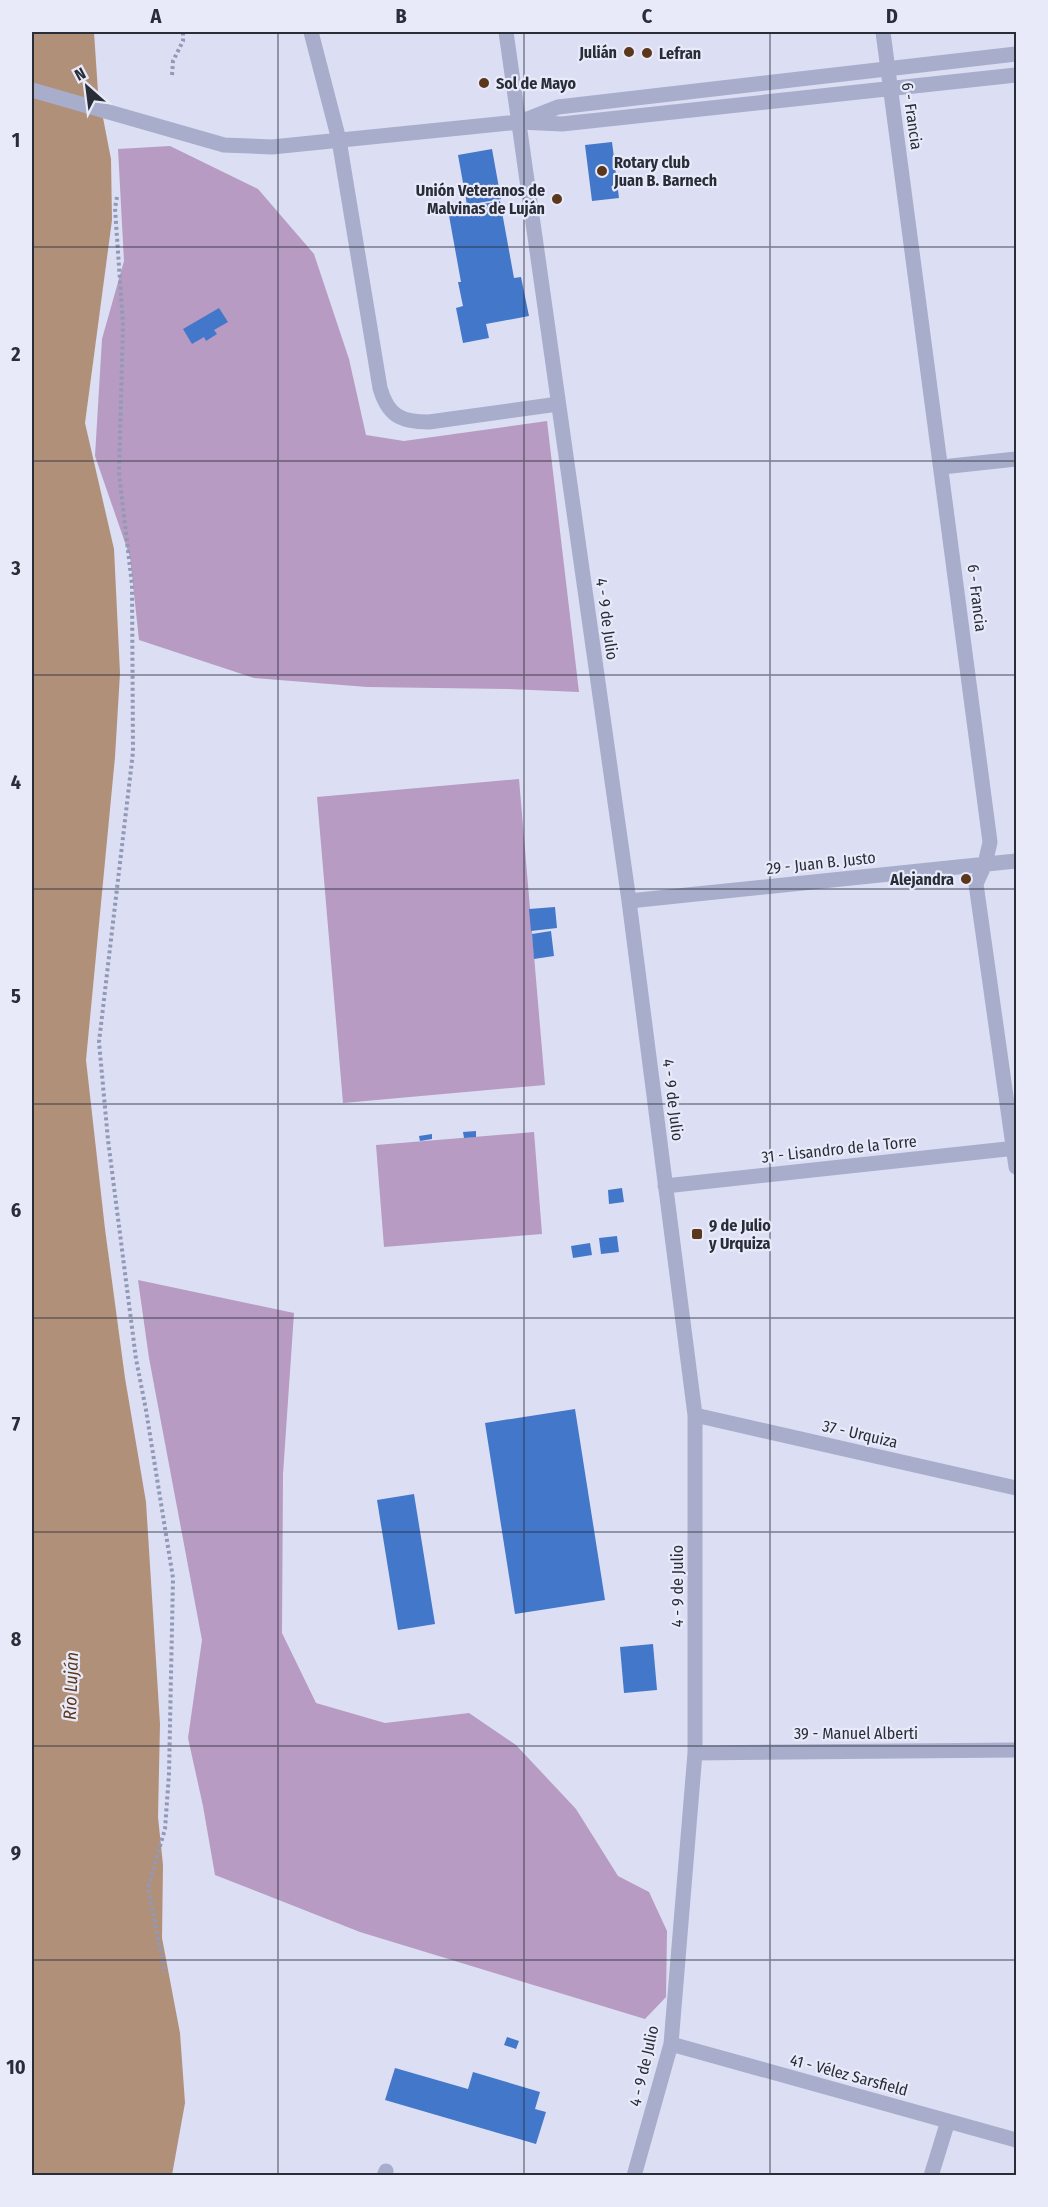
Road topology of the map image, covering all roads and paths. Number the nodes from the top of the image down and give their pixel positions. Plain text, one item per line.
1 (183, 32) edge
2 (312, 32) edge
3 (506, 32) edge
4 (883, 32) edge
5 (1017, 54) edge
6 (888, 69) junction
7 (172, 75) dead end
8 (1017, 75) edge
9 (890, 89) junction
10 (32, 90) edge
11 (519, 122) junction
12 (339, 140) junction
13 (117, 197) dead end
14 (558, 404) junction
15 (1017, 459) edge
16 (942, 467) junction
17 (1017, 861) edge
18 (985, 864) junction
19 (629, 901) junction
20 (1015, 1148) edge
21 (1017, 1167) edge
22 (666, 1186) junction
23 (695, 1415) junction
24 (1017, 1488) edge
25 (1017, 1750) edge
26 (695, 1753) junction
27 (165, 1973) dead end
28 (671, 2044) junction
29 (948, 2121) junction
30 (1017, 2140) edge
31 (634, 2175) edge
32 (931, 2175) edge

1 - 7 path
2 - 12 street
3 - 11 street, 4 - 9 de Julio
4 - 6 street, 6 - Francia
5 - 6 street
6 - 9 street, 6 - Francia
6 - 11 street
8 - 9 street
9 - 11 street
9 - 16 street, 6 - Francia
10 - 12 street
11 - 12 street
11 - 14 street, 4 - 9 de Julio
12 - 14 street
13 - 27 path
14 - 19 street, 4 - 9 de Julio
15 - 16 street
16 - 18 street, 6 - Francia
17 - 18 street, 29 - Juan B. Justo
18 - 19 street, 29 - Juan B. Justo
18 - 20 street, 6 - Francia
19 - 22 street, 4 - 9 de Julio
20 - 21 street, 6 - Francia
20 - 22 street, 31 - Lisandro de la Torre
22 - 23 street, 4 - 9 de Julio
23 - 24 street, 37 - Urquiza
23 - 26 street, 4 - 9 de Julio
25 - 26 street, 39 - Manuel Alberti
26 - 28 street, 4 - 9 de Julio
28 - 29 street, 41 - Vélez Sarsfield
28 - 31 street, 4 - 9 de Julio
29 - 30 street, 41 - Vélez Sarsfield
29 - 32 street

